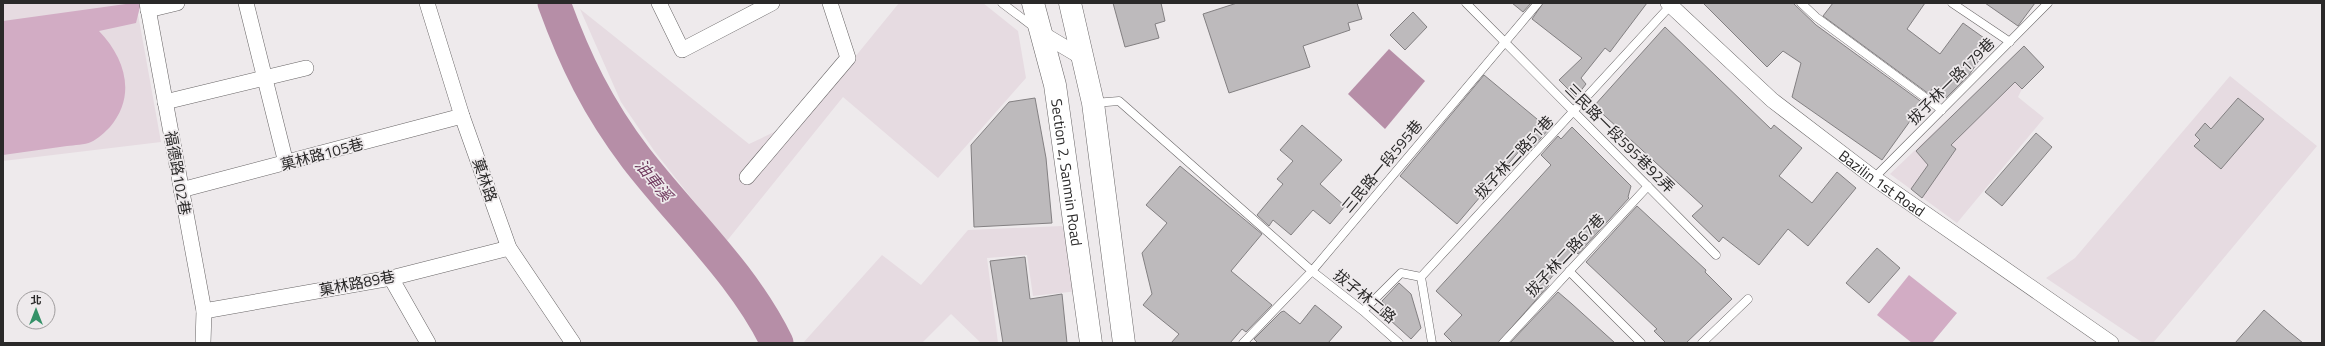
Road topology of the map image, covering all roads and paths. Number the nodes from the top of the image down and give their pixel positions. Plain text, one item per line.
1 (177, 3) edge
2 (246, 3) edge
3 (427, 3) edge
4 (772, 3) edge
5 (830, 3) edge
6 (1002, 3) edge
7 (1033, 3) edge
8 (1070, 3) edge
9 (1466, 3) edge
10 (1538, 3) edge
11 (1801, 3) edge
12 (1952, 3) edge
13 (2048, 3) edge
14 (1670, 4) edge
15 (660, 5) edge
16 (148, 6) edge
17 (1041, 33) junction
18 (1504, 42) junction
19 (2010, 42) junction
20 (1083, 58) junction
21 (306, 68) dead end
22 (265, 78) junction
23 (165, 102) junction
24 (1093, 103) junction
25 (1942, 110) junction
26 (1574, 112) junction
27 (462, 116) junction
28 (286, 163) junction
29 (747, 177) dead end
30 (1874, 178) junction
31 (1648, 186) junction
32 (181, 190) junction
33 (509, 248) junction
34 (1716, 254) dead end
35 (1312, 271) junction
36 (1569, 271) junction
37 (1422, 277) junction
38 (391, 278) junction
39 (1748, 298) dead end
40 (204, 311) junction
41 (1364, 311) junction
42 (203, 343) edge
43 (428, 343) edge
44 (573, 343) edge
45 (1091, 343) edge
46 (1124, 343) edge
47 (1243, 343) edge
48 (1399, 343) edge
49 (1432, 343) edge
50 (1503, 343) edge
51 (1641, 343) edge
52 (1702, 343) edge
53 (2111, 343) edge

1 - 16 street
2 - 22 street
3 - 27 street, 菓林路
4 - 15 street
5 - 29 street
6 - 17 lane
7 - 17 main road, Section 2, Sanmin Road
8 - 20 main road
9 - 18 lane, 三民路一段595巷92弄
10 - 18 lane, 三民路一段595巷
11 - 25 lane
12 - 19 lane
13 - 19 lane, 拔子林一路179巷
14 - 26 lane, 拔子林二路51巷
14 - 30 street, Bazilin 1st Road
16 - 23 street, 福德路102巷
17 - 20 street
17 - 45 main road, Section 2, Sanmin Road
18 - 26 lane, 三民路一段595巷92弄
18 - 35 lane, 三民路一段595巷
19 - 25 lane, 拔子林一路179巷
20 - 24 main road
21 - 22 street
22 - 23 street
22 - 28 street
23 - 32 street, 福德路102巷
24 - 35 lane, 拔子林二路
24 - 46 main road
25 - 30 lane, 拔子林一路179巷
26 - 31 lane, 三民路一段595巷92弄
26 - 37 lane, 拔子林二路51巷
27 - 28 street, 菓林路105巷
27 - 33 street, 菓林路
28 - 32 street, 菓林路105巷
30 - 53 street, Bazilin 1st Road
31 - 34 lane, 三民路一段595巷92弄
31 - 36 lane, 拔子林二路67巷
32 - 40 street, 福德路102巷
33 - 38 street, 菓林路89巷
33 - 44 street, 菓林路
35 - 41 lane, 拔子林二路
35 - 47 lane, 三民路一段595巷
36 - 50 lane, 拔子林二路67巷
36 - 51 lane
37 - 41 lane
37 - 49 lane
38 - 40 street, 菓林路89巷
38 - 43 street
39 - 52 lane
40 - 42 street, 福德路102巷
41 - 48 lane, 拔子林二路

